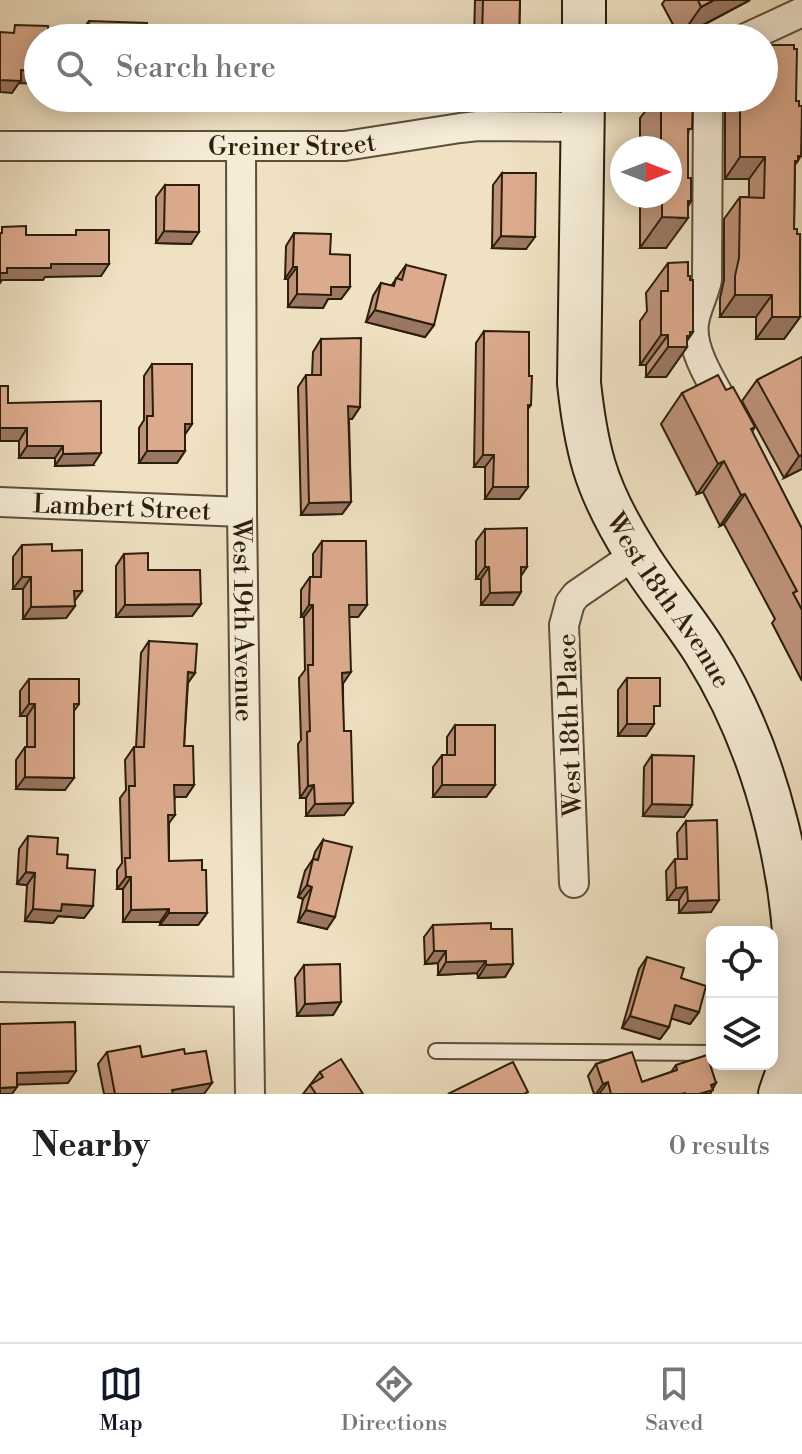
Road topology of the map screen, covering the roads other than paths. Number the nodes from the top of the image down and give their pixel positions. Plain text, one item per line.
1 (584, 0) edge
2 (802, 12) edge
3 (584, 24) edge
4 (776, 24) edge
5 (708, 112) edge
6 (583, 113) edge
7 (0, 146) edge
8 (241, 146) junction
9 (741, 435) edge
10 (0, 502) edge
11 (242, 512) junction
12 (636, 554) junction
13 (574, 883) dead end
14 (0, 987) edge
15 (248, 992) junction
16 (436, 1051) dead end
17 (706, 1053) edge
18 (780, 1072) edge
19 (250, 1094) edge

1 - 3 main road
2 - 4 street
5 - 9 street
6 - 8 street, Greiner Street
6 - 12 main road, West 18th Avenue
7 - 8 street, Greiner Street
8 - 11 street, West 19th Avenue
10 - 11 street, Lambert Street
11 - 15 street, West 19th Avenue
12 - 13 street, West 18th Place
12 - 18 main road, West 18th Avenue
14 - 15 street
15 - 19 street, West 19th Avenue
16 - 17 lane

